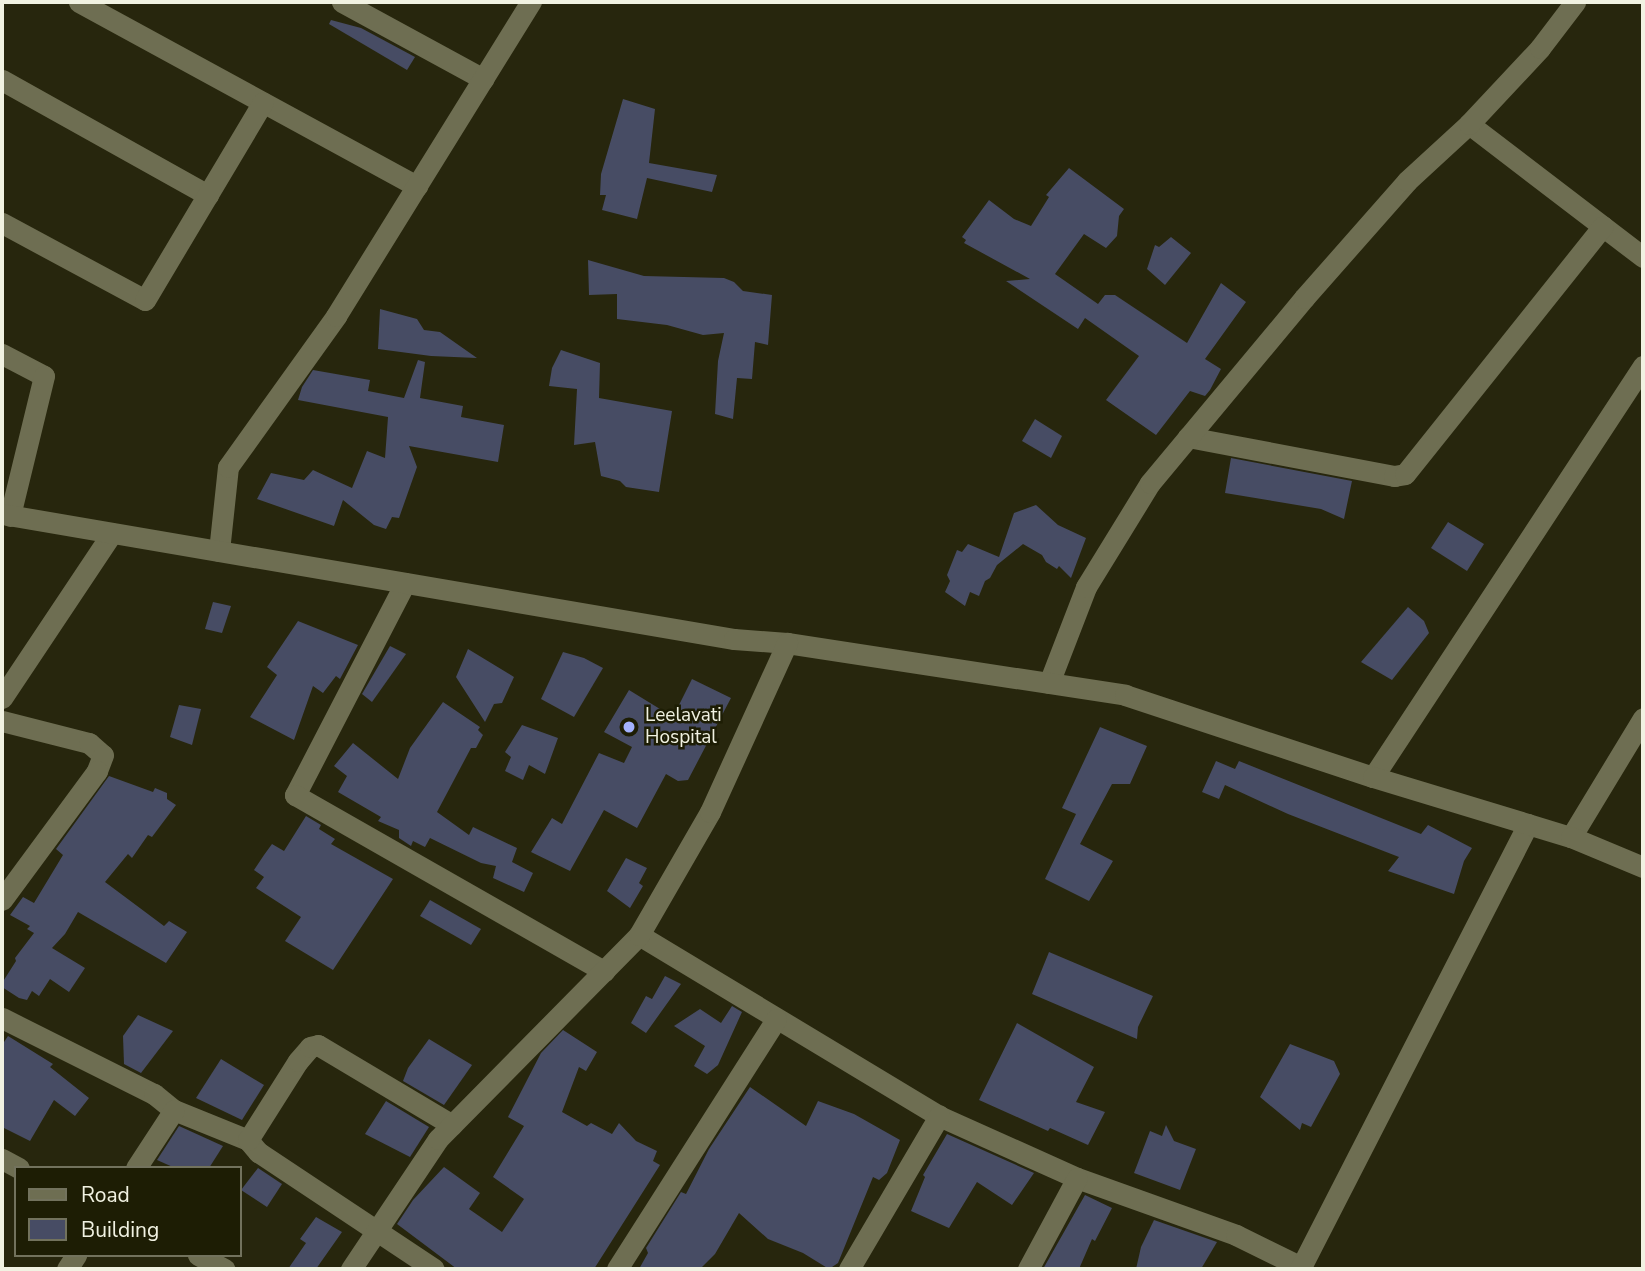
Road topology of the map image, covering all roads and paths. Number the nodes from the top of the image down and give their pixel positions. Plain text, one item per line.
1 (79, 2) edge
2 (342, 2) edge
3 (531, 2) edge
4 (1575, 2) edge
5 (483, 79) junction
6 (2, 80) edge
7 (264, 102) junction
8 (1469, 124) junction
9 (417, 186) junction
10 (208, 195) junction
11 (2, 223) edge
12 (1602, 226) junction
13 (1643, 257) edge
14 (2, 354) edge
15 (1643, 366) edge
16 (1188, 437) junction
17 (6, 515) edge
18 (112, 533) junction
19 (219, 551) junction
20 (405, 583) junction
21 (787, 643) junction
22 (1049, 683) junction
23 (2, 698) edge
24 (1643, 718) edge
25 (2, 721) edge
26 (1373, 777) junction
27 (1528, 824) junction
28 (1571, 837) junction
29 (1643, 867) edge
30 (2, 900) edge
31 (639, 935) junction
32 (604, 971) junction
33 (2, 1018) edge
34 (776, 1019) junction
35 (174, 1110) junction
36 (939, 1116) junction
37 (452, 1125) junction
38 (248, 1140) junction
39 (136, 1166) edge
40 (1077, 1178) junction
41 (376, 1233) junction
42 (202, 1257) edge
43 (1301, 1268) edge
44 (224, 1269) edge
45 (351, 1269) edge
46 (434, 1269) edge
47 (617, 1269) edge
48 (849, 1269) edge
49 (1028, 1269) edge

1 - 7 street
2 - 5 street
3 - 5 street
4 - 8 street
5 - 9 street
6 - 10 street
7 - 9 street
7 - 10 street
8 - 12 street
8 - 16 street
9 - 19 street
10 - 11 street
12 - 13 street
12 - 16 street
14 - 17 street
15 - 26 street
16 - 22 street
17 - 18 street
18 - 19 street
18 - 23 street
19 - 20 street
20 - 21 street
20 - 32 street
21 - 22 street
21 - 31 street
22 - 26 street
24 - 28 street
25 - 30 street
26 - 27 street
27 - 28 street
27 - 43 street
28 - 29 street
31 - 32 street
31 - 34 street
32 - 37 street
33 - 35 street
34 - 36 street
34 - 47 street
35 - 38 street
35 - 39 street
36 - 40 street
36 - 48 street
37 - 38 street
37 - 41 street
38 - 41 street
40 - 43 street
40 - 49 street
41 - 45 street
41 - 46 street
42 - 44 street

